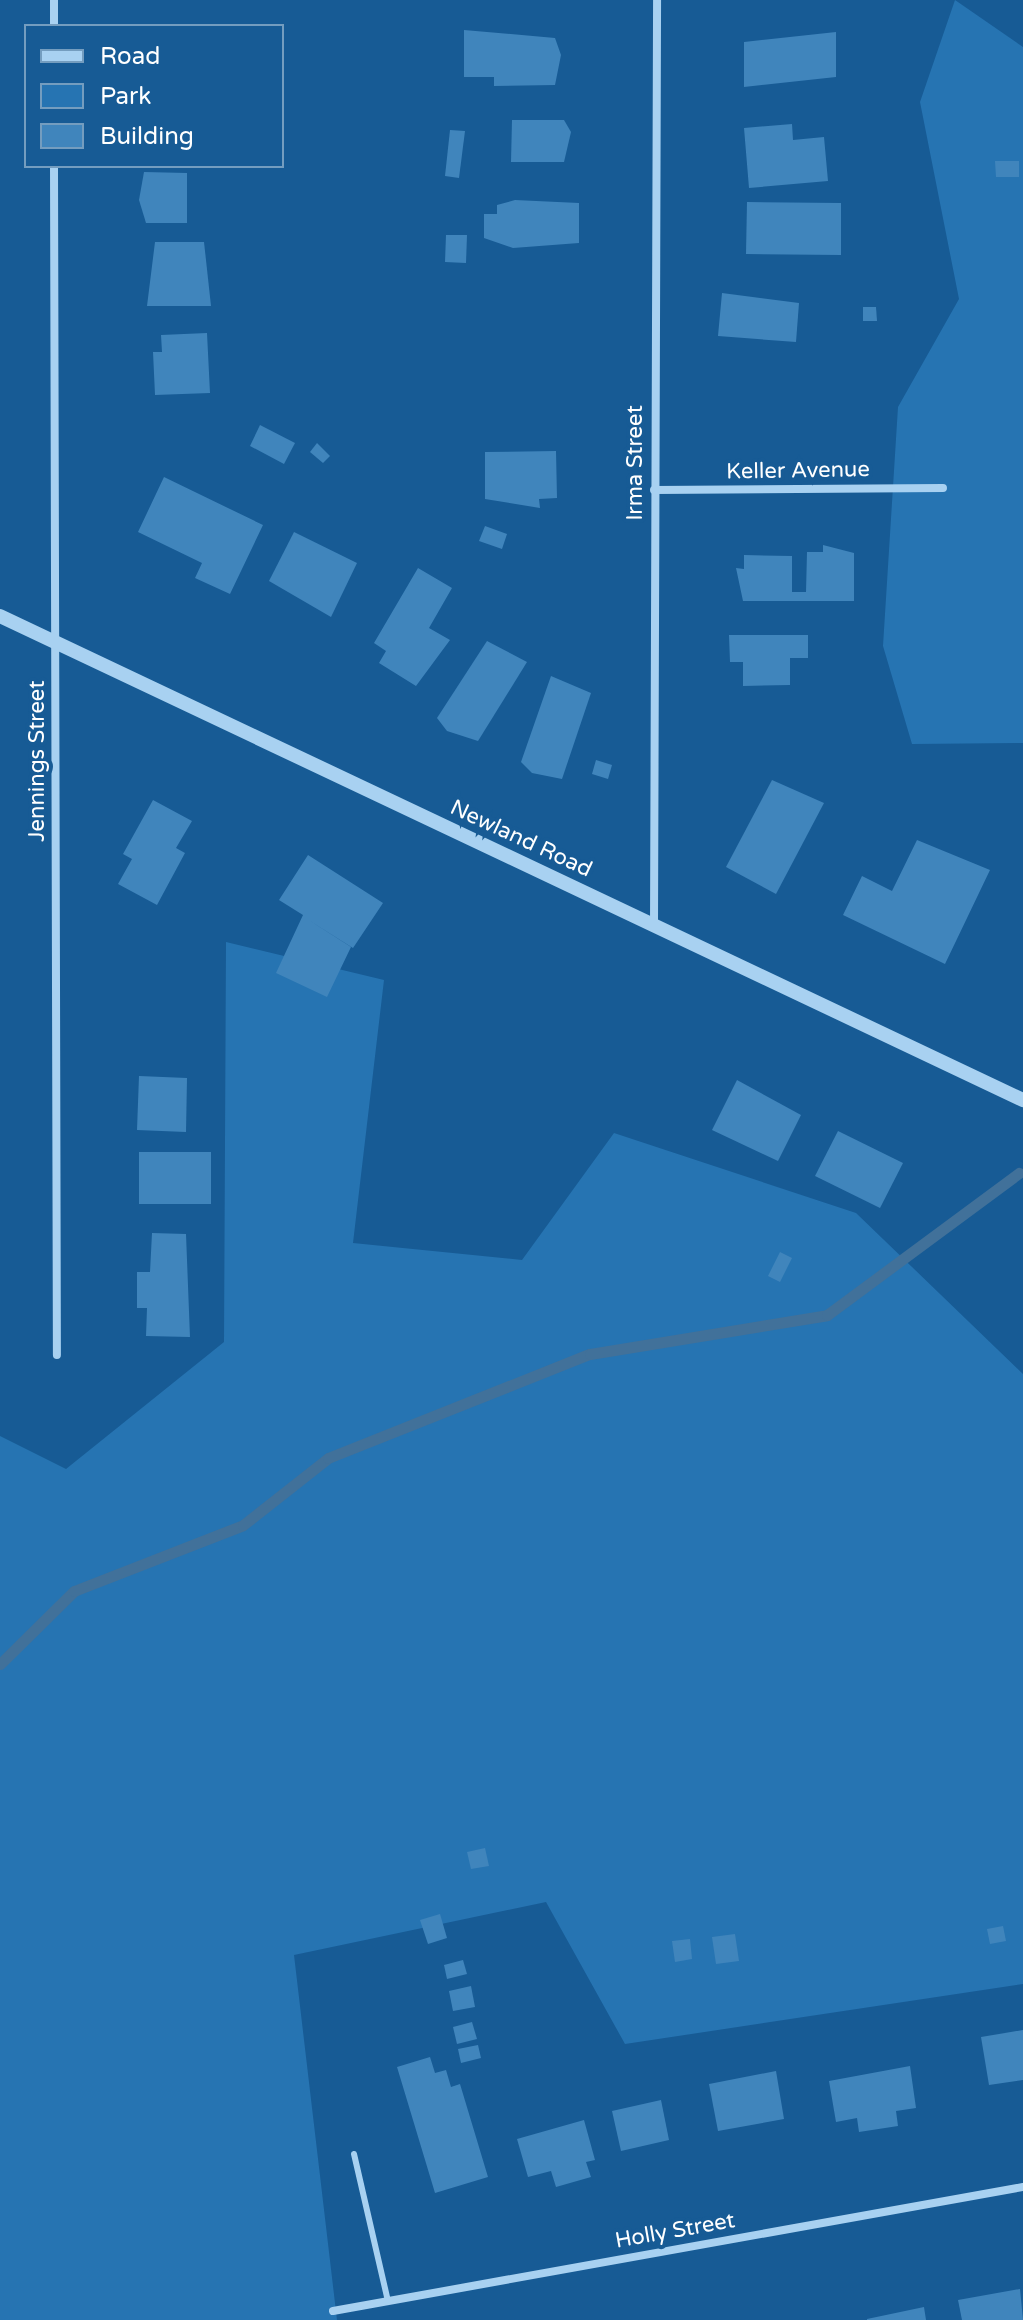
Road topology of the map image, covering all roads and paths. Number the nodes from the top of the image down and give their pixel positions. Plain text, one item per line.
1 (54, 0) edge
2 (657, 0) edge
3 (54, 24) edge
4 (54, 168) edge
5 (943, 488) dead end
6 (654, 490) junction
7 (0, 616) edge
8 (55, 642) junction
9 (654, 927) junction
10 (1023, 1100) edge
11 (57, 1355) dead end
12 (354, 2154) dead end
13 (1023, 2187) edge
14 (388, 2301) junction
15 (333, 2311) dead end

1 - 3 street
2 - 6 street, Irma Street
4 - 8 street, Jennings Street
5 - 6 street, Keller Avenue
6 - 9 street, Irma Street
7 - 8 street, Newland Road
8 - 9 street, Newland Road
8 - 11 street, Jennings Street
9 - 10 street, Newland Road
12 - 14 lane
13 - 14 street, Holly Street
14 - 15 street, Holly Street

